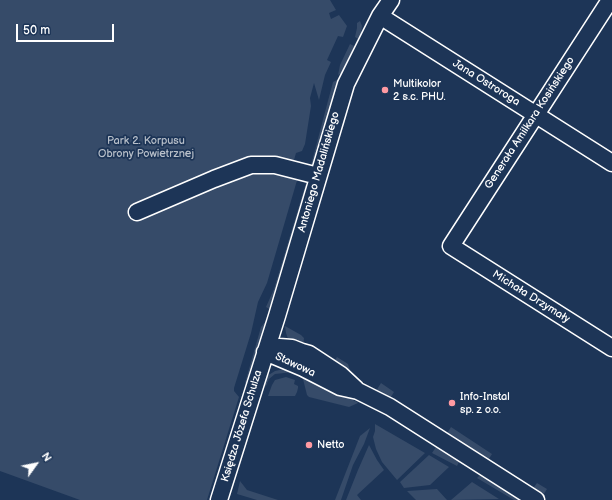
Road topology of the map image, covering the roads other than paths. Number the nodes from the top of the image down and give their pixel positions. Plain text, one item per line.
1 (391, 0) edge
2 (610, 0) edge
3 (380, 16) junction
4 (536, 114) junction
5 (612, 163) edge
6 (318, 176) junction
7 (137, 212) dead end
8 (451, 246) joint
9 (612, 348) edge
10 (265, 352) junction
11 (219, 500) edge
12 (536, 500) edge

1 - 3 street, Antoniego Madalińskiego
2 - 4 street, Generała Amilkara Kosińskiego
3 - 4 street, Jana Ostroroga
3 - 6 street, Antoniego Madalińskiego
4 - 5 street, Jana Ostroroga
4 - 8 street, Generała Amilkara Kosińskiego
6 - 7 street
6 - 10 street, Antoniego Madalińskiego
8 - 9 street, Michała Drzymały
10 - 11 street, Księdza Józefa Schulza
10 - 12 street, Stawowa

